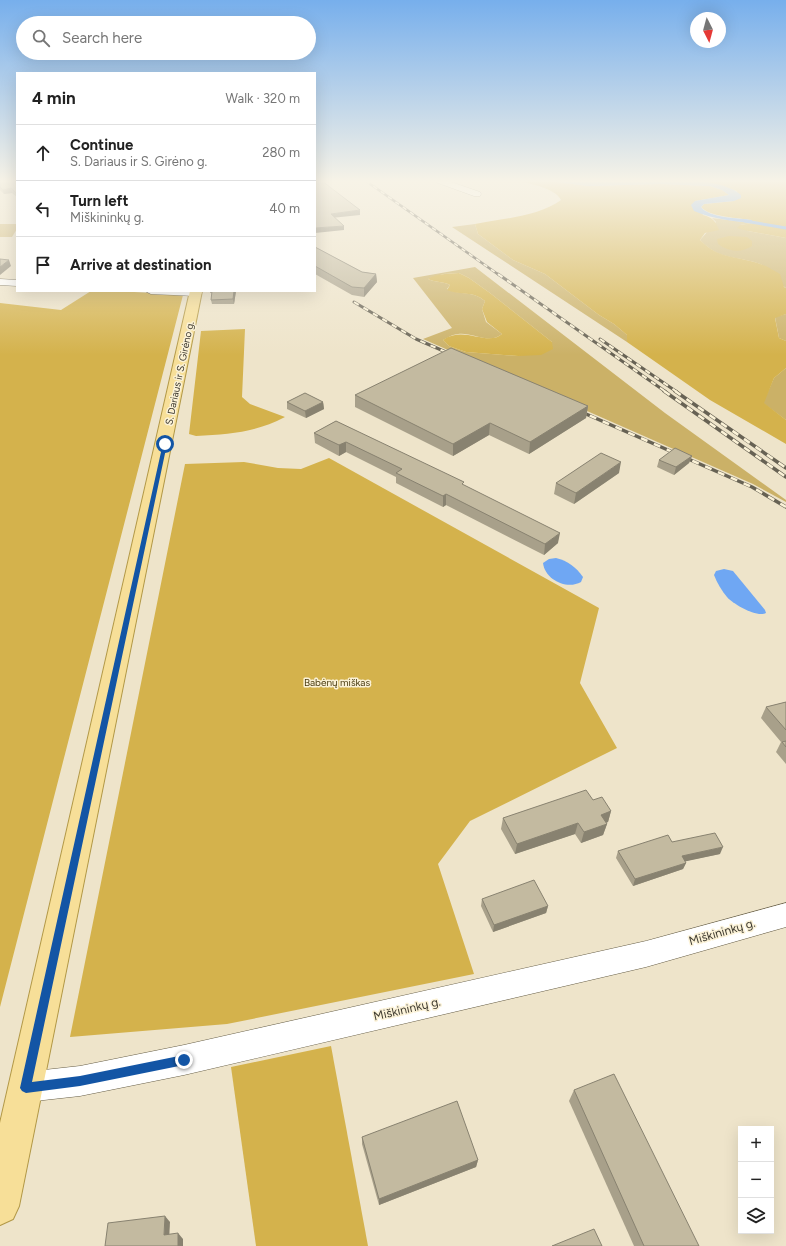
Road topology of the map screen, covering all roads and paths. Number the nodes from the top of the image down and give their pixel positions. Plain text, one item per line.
1 (0, 282) edge
2 (16, 283) edge
3 (196, 292) edge
4 (786, 914) edge
5 (26, 1088) junction
6 (0, 1206) edge

1 - 2 street
3 - 5 main road, S. Dariaus ir S. Girėno g.
4 - 5 street, Miškininkų g.
5 - 6 main road, S. Dariaus ir S. Girėno g.

